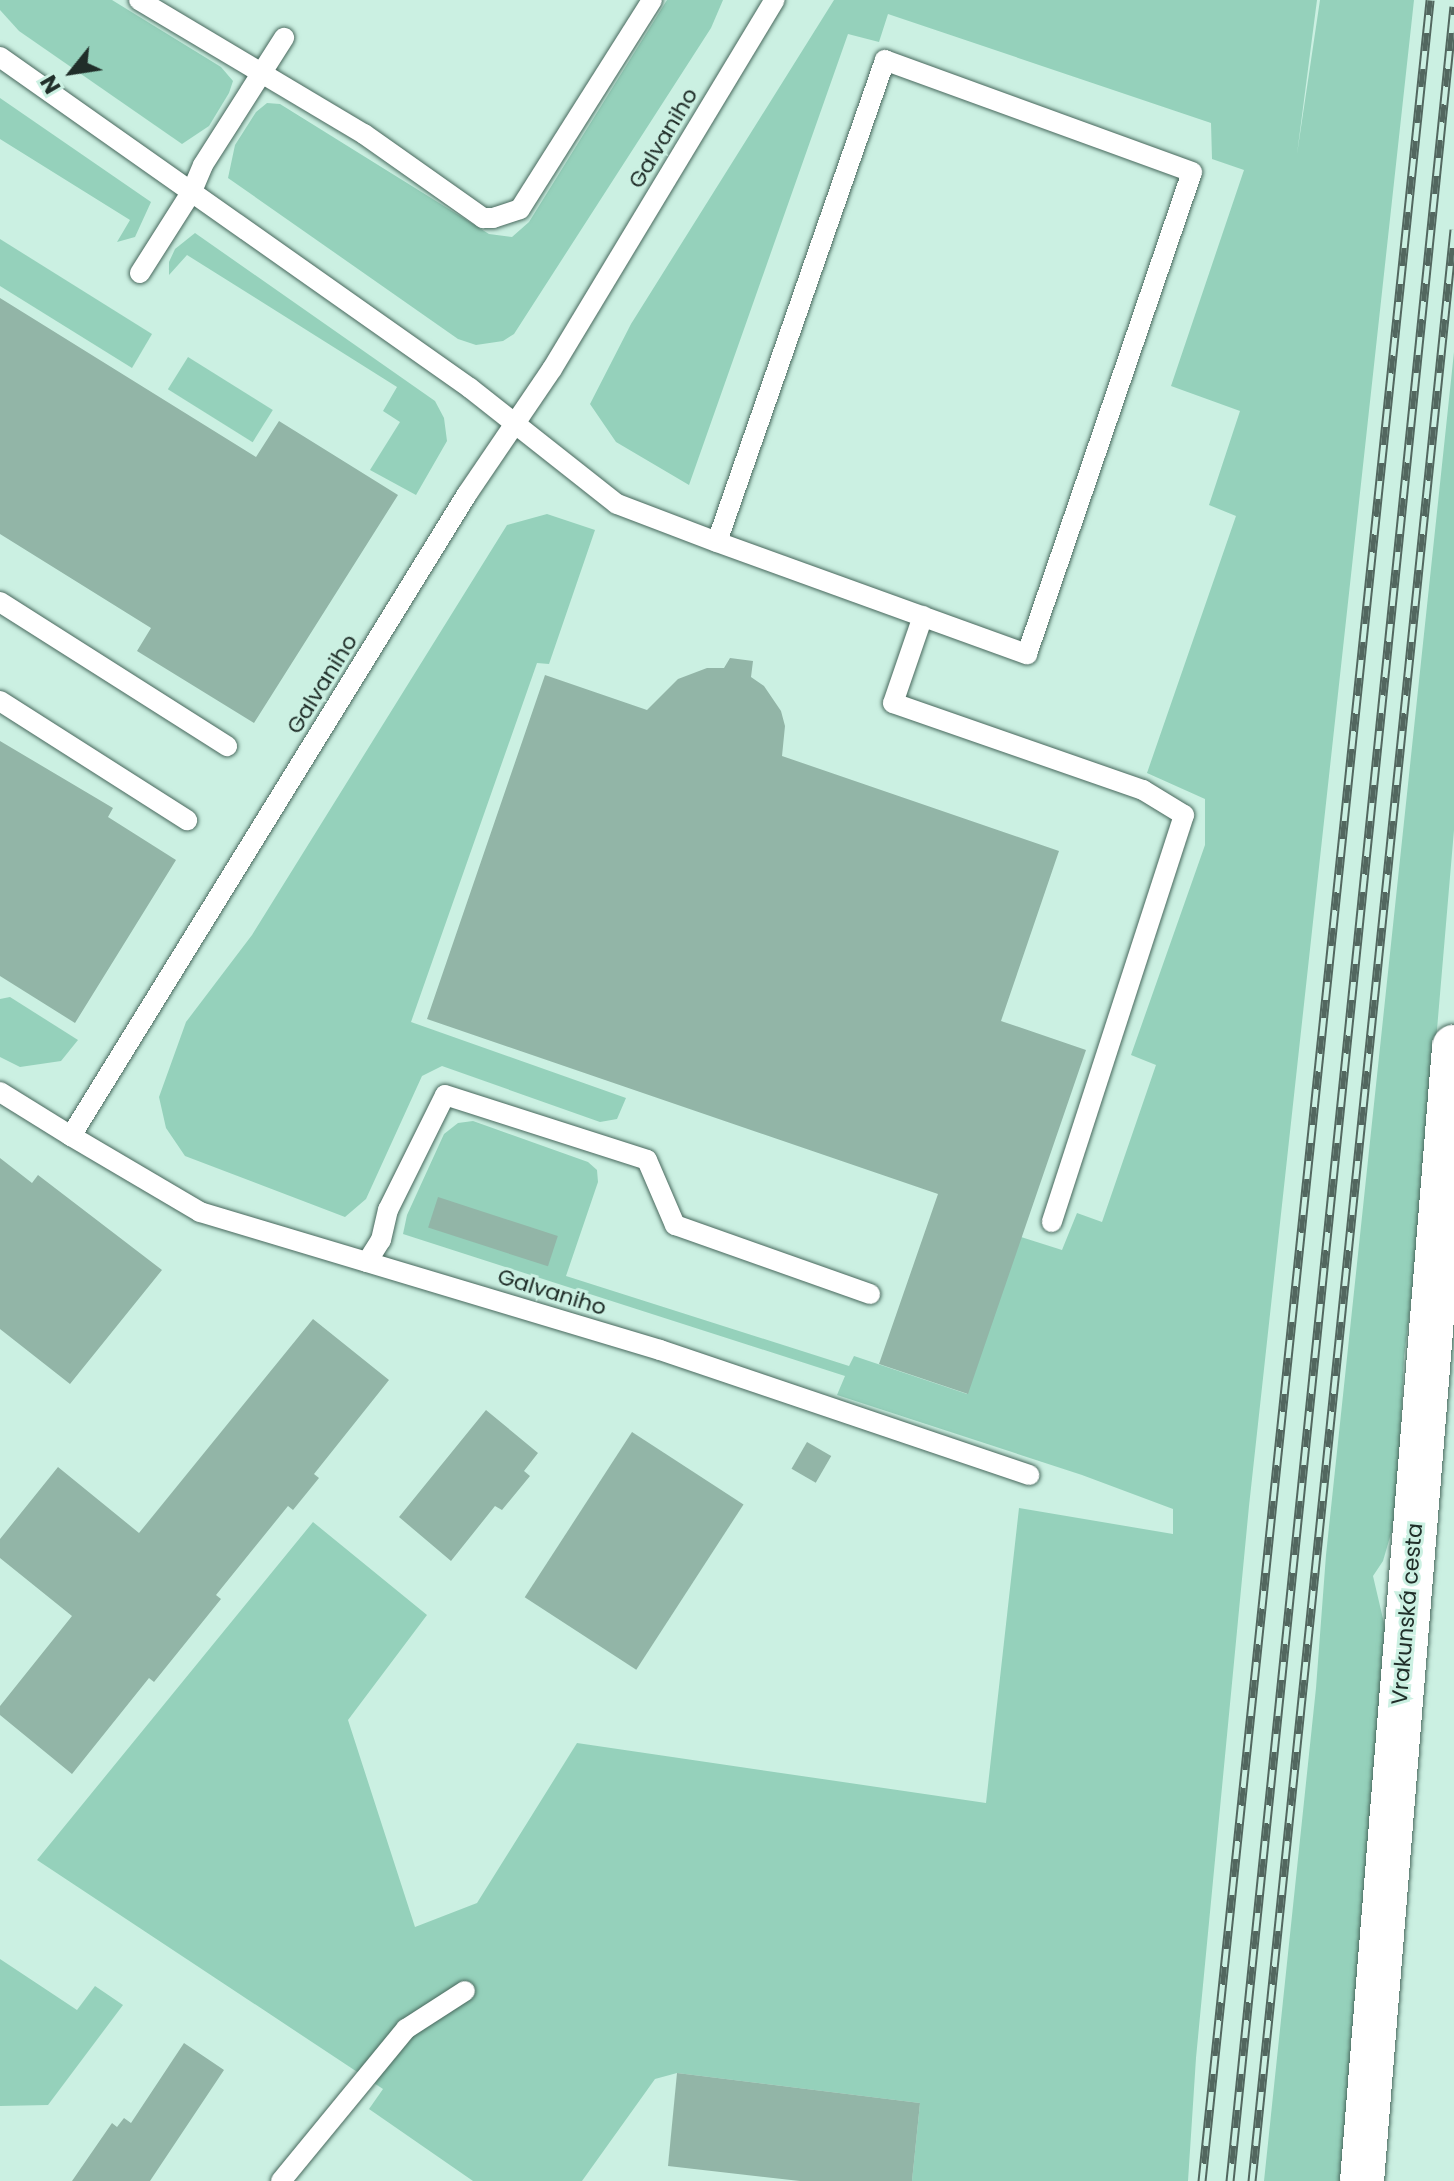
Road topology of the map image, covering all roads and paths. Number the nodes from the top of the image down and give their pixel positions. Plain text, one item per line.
1 (139, 0) edge
2 (652, 0) edge
3 (775, 0) edge
4 (284, 38) dead end
5 (0, 57) edge
6 (262, 73) junction
7 (192, 191) junction
8 (140, 273) dead end
9 (514, 420) junction
10 (717, 542) junction
11 (0, 602) edge
12 (923, 616) junction
13 (0, 701) edge
14 (227, 746) dead end
15 (187, 820) dead end
16 (1454, 1047) edge
17 (0, 1092) edge
18 (71, 1136) junction
19 (1052, 1222) dead end
20 (367, 1262) junction
21 (870, 1294) dead end
22 (1029, 1475) dead end
23 (465, 1991) dead end
24 (281, 2181) edge
25 (1362, 2181) edge

1 - 6 lane
2 - 6 lane
3 - 9 lane, Galvaniho
4 - 6 lane
5 - 7 lane
6 - 7 lane
7 - 8 lane
7 - 9 lane
9 - 10 lane
9 - 18 lane, Galvaniho
10 - 12 lane
10 - 12 lane
11 - 14 lane
12 - 19 lane
13 - 15 lane
16 - 25 main road, Vrakunská cesta
17 - 18 lane, Galvaniho
18 - 20 lane, Galvaniho
20 - 21 lane
20 - 22 lane, Galvaniho
23 - 24 lane

